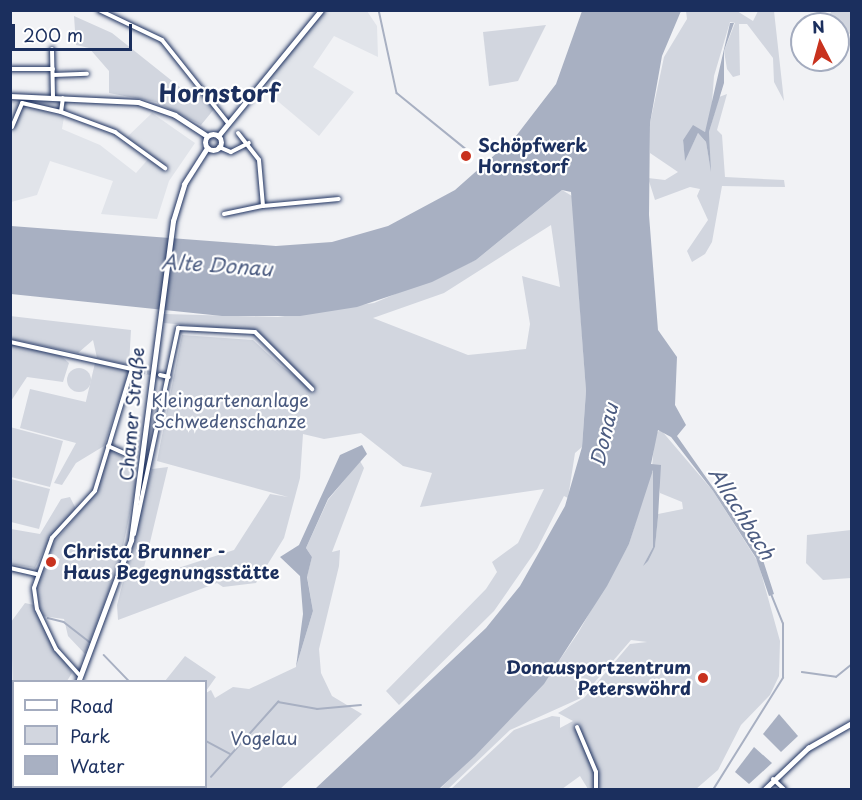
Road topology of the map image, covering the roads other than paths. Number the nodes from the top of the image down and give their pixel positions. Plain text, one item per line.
1 (99, 10) edge
2 (321, 10) edge
3 (52, 49) dead end
4 (10, 69) edge
5 (53, 69) junction
6 (87, 74) dead end
7 (53, 75) junction
8 (10, 96) edge
9 (53, 97) junction
10 (63, 98) junction
11 (61, 111) junction
12 (12, 127) edge
13 (223, 130) junction
14 (238, 133) dead end
15 (207, 136) junction
16 (249, 143) junction
17 (219, 147) junction
18 (207, 148) junction
19 (165, 168) dead end
20 (339, 199) dead end
21 (263, 206) junction
22 (224, 214) dead end
23 (10, 342) edge
24 (132, 369) junction
25 (141, 371) tunnel mouth
26 (160, 375) tunnel mouth
27 (169, 376) junction
28 (312, 389) dead end
29 (108, 446) junction
30 (126, 454) dead end
31 (131, 540) junction
32 (10, 568) edge
33 (36, 574) junction
34 (80, 679) edge
35 (852, 723) edge
36 (577, 727) dead end
37 (773, 779) junction
38 (596, 789) edge
39 (764, 789) edge
40 (785, 789) edge

1 - 13 street
2 - 13 main road
3 - 5 street
4 - 5 street
5 - 7 street
6 - 7 street
7 - 9 street
8 - 9 street
9 - 10 street
10 - 11 street
10 - 15 street
11 - 12 street
11 - 19 street
13 - 15 main road
13 - 17 main road
14 - 16 street
15 - 18 main road
16 - 17 street
16 - 21 street
17 - 18 main road
18 - 31 main road, Chamer Straße
20 - 21 street
21 - 22 street
23 - 24 street
24 - 25 street
24 - 29 street
26 - 27 street
27 - 28 street
27 - 31 street
29 - 30 street
29 - 33 street
31 - 34 main road, Chamer Straße
32 - 33 street
33 - 34 street
35 - 37 street
36 - 38 street
37 - 39 street
37 - 40 street

